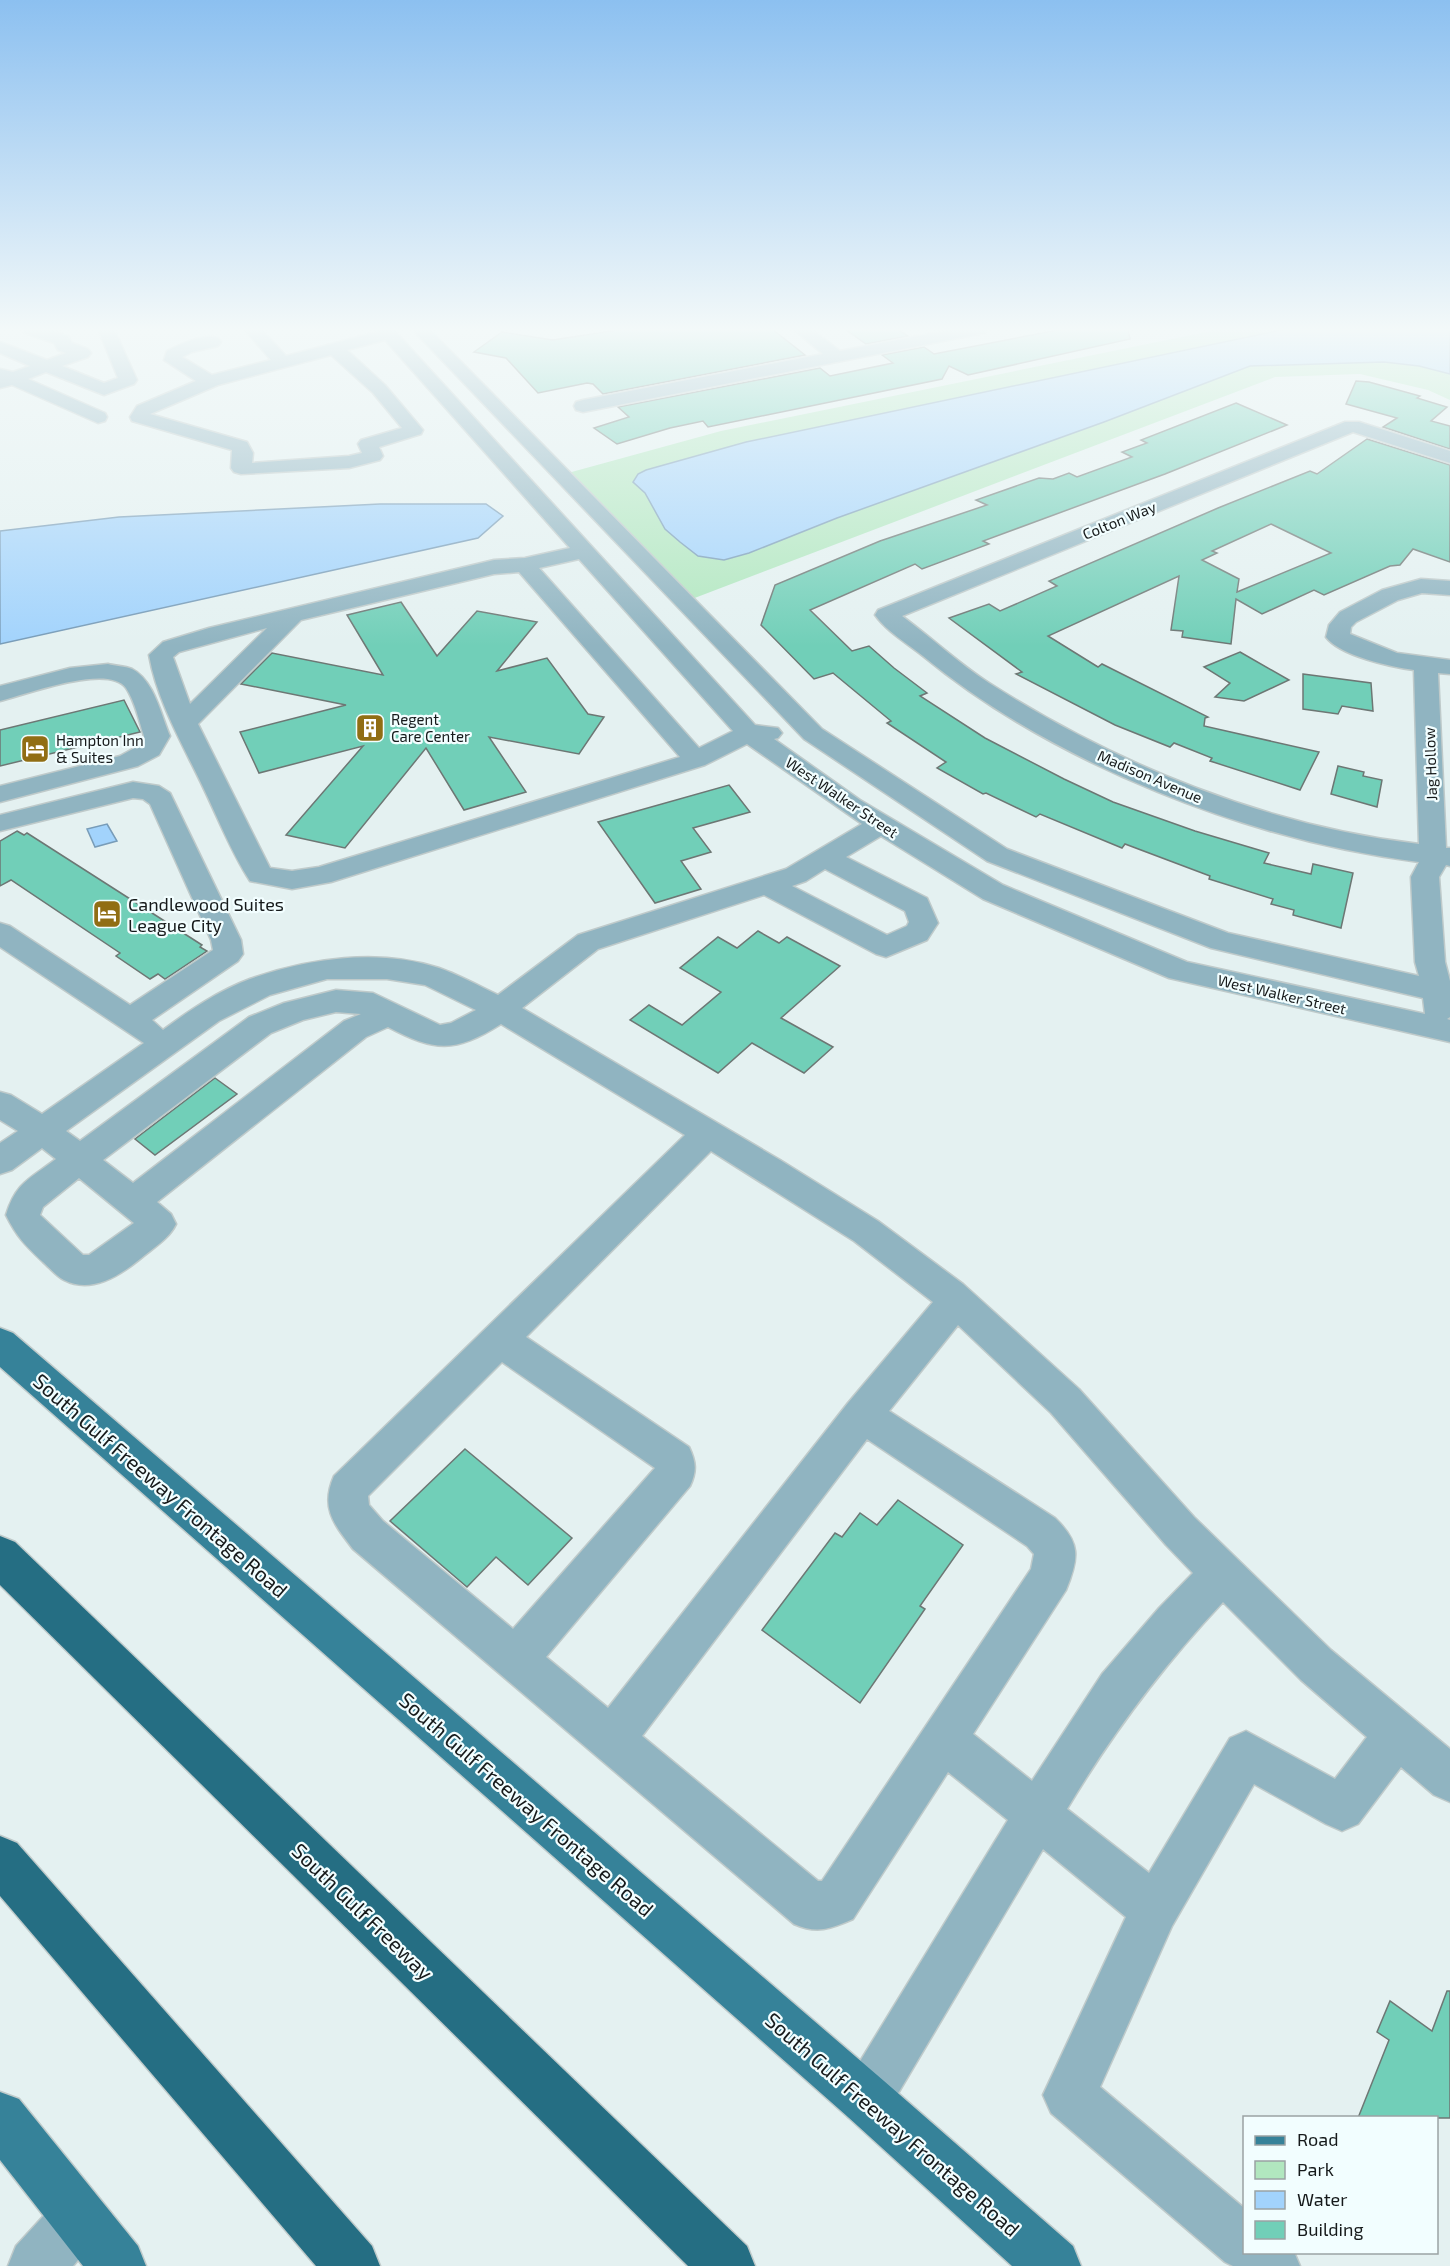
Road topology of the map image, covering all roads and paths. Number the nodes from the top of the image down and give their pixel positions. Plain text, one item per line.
1 (201, 435) edge
2 (398, 435) edge
3 (479, 435) edge
4 (523, 435) edge
5 (1330, 435) edge
6 (1380, 435) edge
7 (1450, 457) edge
8 (584, 550) junction
9 (525, 564) junction
10 (1450, 588) edge
11 (292, 615) junction
12 (886, 615) joint
13 (1438, 666) edge
14 (0, 694) edge
15 (186, 722) junction
16 (748, 733) junction
17 (813, 734) junction
18 (696, 760) junction
19 (0, 794) edge
20 (0, 823) edge
21 (881, 824) junction
22 (825, 858) junction
23 (1441, 864) edge
24 (766, 884) junction
25 (0, 933) edge
26 (1446, 987) edge
27 (315, 1006) junction
28 (500, 1009) junction
29 (388, 1014) junction
30 (130, 1020) junction
31 (355, 1029) junction
32 (1444, 1030) edge
33 (163, 1042) junction
34 (0, 1104) edge
35 (42, 1130) junction
36 (708, 1133) junction
37 (80, 1160) junction
38 (0, 1161) edge
39 (133, 1202) junction
40 (956, 1301) junction
41 (500, 1340) junction
42 (0, 1344) edge
43 (862, 1415) junction
44 (0, 1556) edge
45 (1222, 1573) junction
46 (516, 1659) junction
47 (1397, 1734) junction
48 (943, 1739) junction
49 (611, 1740) junction
50 (1450, 1779) edge
51 (1037, 1815) junction
52 (0, 1860) edge
53 (1155, 1910) junction
54 (866, 2099) junction
55 (0, 2118) edge
56 (79, 2217) junction
57 (1243, 2241) edge
58 (1257, 2254) edge
59 (36, 2266) edge
60 (118, 2266) edge
61 (352, 2266) edge
62 (727, 2266) edge
63 (1053, 2266) edge
64 (1272, 2266) edge

1 - 2 street
3 - 8 street, West Walker Street
4 - 17 street, West Walker Street
5 - 12 street, Colton Way
6 - 7 street, Colton Way
8 - 9 street
8 - 16 street, West Walker Street
9 - 11 street
9 - 18 street
10 - 13 street, Jag Hollow
11 - 15 street
11 - 15 street
12 - 23 street, Madison Avenue
13 - 23 street, Jag Hollow
14 - 19 street
15 - 18 street
16 - 17 street
16 - 18 street
16 - 21 street, West Walker Street
17 - 26 street, West Walker Street
20 - 30 street
21 - 22 street
21 - 32 street, West Walker Street
22 - 24 street
22 - 24 street
23 - 26 street, Jag Hollow
24 - 28 street
25 - 30 street
26 - 32 street, Jag Hollow
27 - 29 street
27 - 31 street
27 - 37 street
28 - 29 street
28 - 33 street
28 - 36 street
29 - 31 street
30 - 33 street
31 - 39 street
33 - 35 street
34 - 35 street
35 - 37 street
35 - 38 street
36 - 40 street
36 - 41 street
37 - 39 street
37 - 39 street
40 - 43 street
40 - 45 street
41 - 46 street
41 - 46 street
42 - 54 main road, South Gulf Freeway Frontage Road
43 - 48 street
43 - 49 street
44 - 62 highway, South Gulf Freeway
45 - 47 street
45 - 51 street
46 - 49 street
47 - 50 street
47 - 53 street
48 - 49 street
48 - 51 street
51 - 53 street
51 - 54 street
52 - 61 highway
53 - 57 street
54 - 63 main road, South Gulf Freeway Frontage Road
55 - 56 main road
56 - 59 street
56 - 60 main road
58 - 64 street

